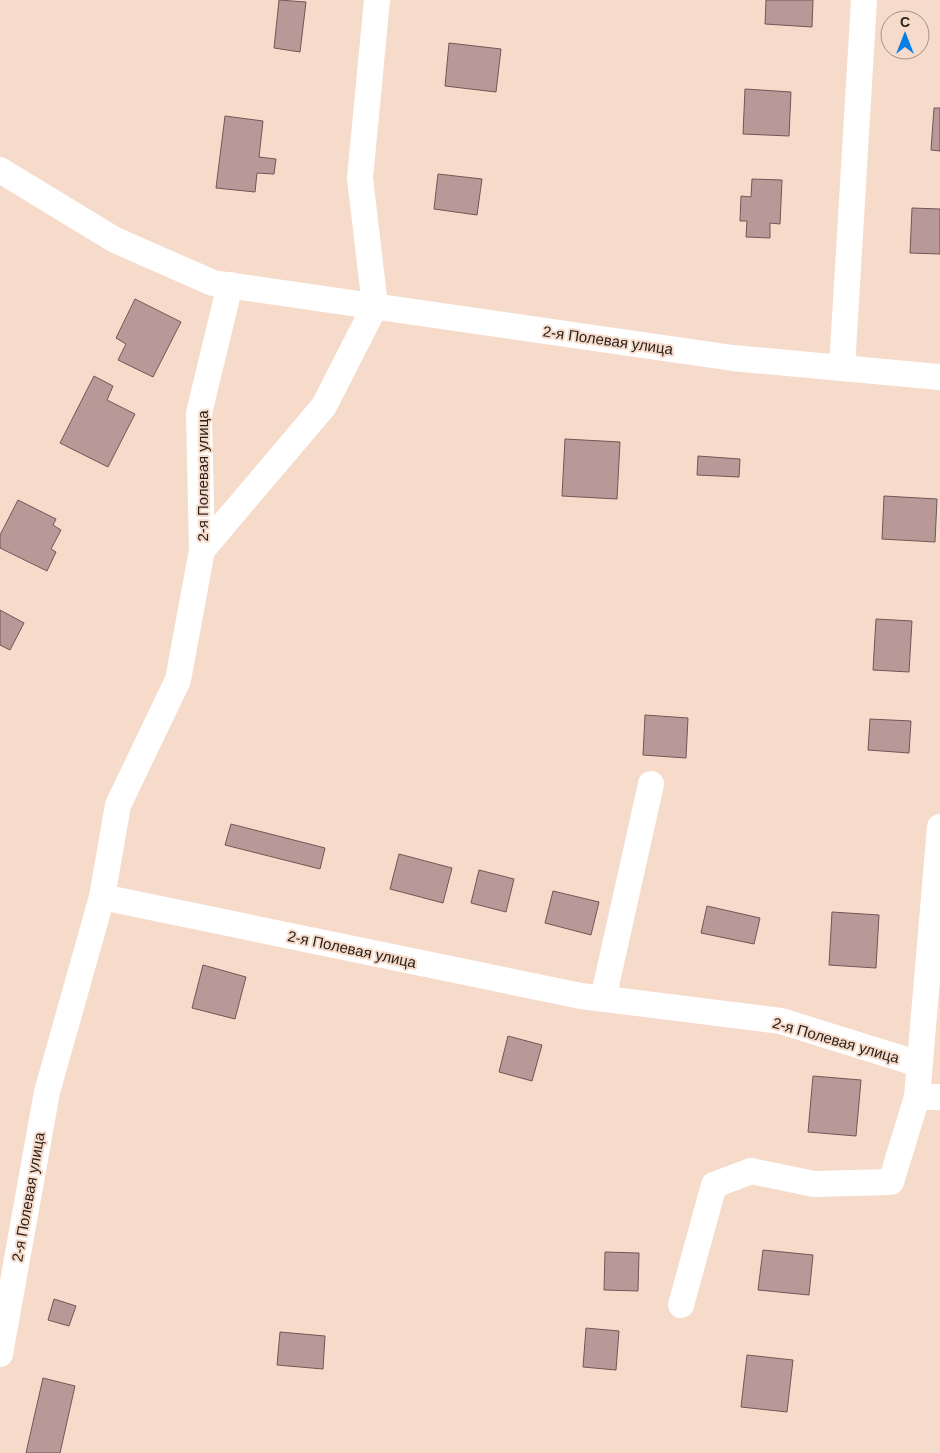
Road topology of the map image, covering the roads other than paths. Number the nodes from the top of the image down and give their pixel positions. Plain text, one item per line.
1 (378, 0) edge
2 (864, 0) edge
3 (0, 170) edge
4 (230, 285) junction
5 (375, 306) junction
6 (842, 368) junction
7 (940, 377) edge
8 (202, 550) junction
9 (651, 784) dead end
10 (940, 828) edge
11 (102, 898) junction
12 (603, 999) junction
13 (919, 1064) junction
14 (928, 1097) edge
15 (681, 1305) dead end
16 (0, 1354) edge

1 - 5 street
2 - 6 street
3 - 4 street, 2-я Полевая улица
4 - 5 street, 2-я Полевая улица
4 - 8 street, 2-я Полевая улица
5 - 6 street, 2-я Полевая улица
5 - 8 street, 2-я Полевая улица
6 - 7 street, 2-я Полевая улица
8 - 11 street, 2-я Полевая улица
9 - 12 street
10 - 13 street, 2-я Полевая улица
11 - 12 street, 2-я Полевая улица
11 - 16 street, 2-я Полевая улица
12 - 13 street, 2-я Полевая улица
13 - 14 street, 2-я Полевая улица
14 - 15 street, 2-я Полевая улица

